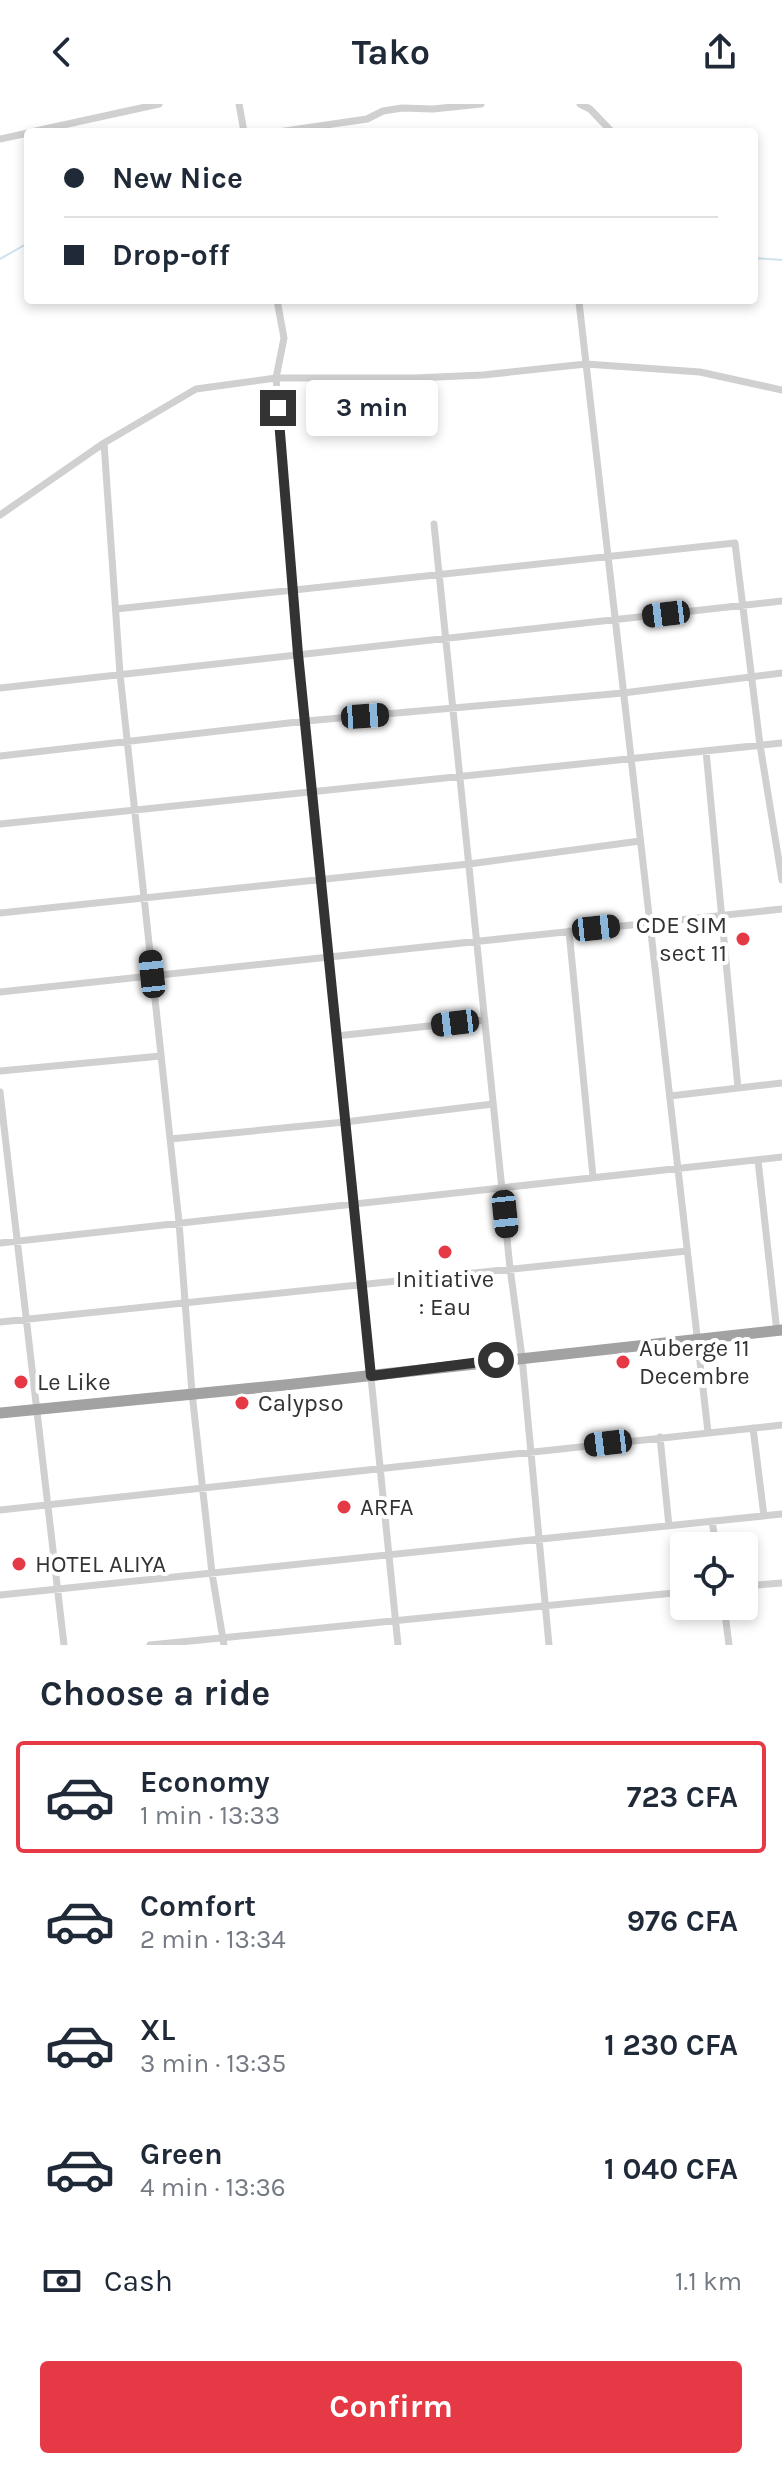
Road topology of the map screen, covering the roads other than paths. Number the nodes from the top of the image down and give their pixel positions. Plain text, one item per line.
1 (159, 104) edge
2 (239, 104) edge
3 (481, 104) edge
4 (580, 104) edge
5 (402, 106) edge
6 (50, 128) edge
7 (243, 128) edge
8 (305, 128) edge
9 (608, 128) edge
10 (24, 133) edge
11 (0, 139) edge
12 (278, 304) edge
13 (579, 304) edge
14 (586, 364) junction
15 (276, 378) junction
16 (782, 390) edge
17 (104, 443) junction
18 (0, 515) edge
19 (434, 524) dead end
20 (608, 558) junction
21 (439, 575) junction
22 (293, 590) junction
23 (782, 601) edge
24 (743, 605) junction
25 (116, 609) junction
26 (615, 619) junction
27 (446, 638) junction
28 (298, 654) junction
29 (782, 673) edge
30 (120, 674) junction
31 (751, 677) junction
32 (0, 688) edge
33 (623, 693) junction
34 (453, 709) junction
35 (306, 721) junction
36 (128, 743) junction
37 (782, 743) edge
38 (760, 745) junction
39 (706, 751) junction
40 (0, 756) edge
41 (631, 759) junction
42 (460, 777) junction
43 (311, 792) junction
44 (135, 810) junction
45 (0, 824) edge
46 (640, 841) junction
47 (469, 864) junction
48 (320, 878) junction
49 (782, 880) edge
50 (144, 897) junction
51 (782, 909) edge
52 (0, 913) edge
53 (722, 915) junction
54 (650, 923) junction
55 (569, 931) junction
56 (477, 941) junction
57 (328, 958) junction
58 (152, 974) junction
59 (0, 992) edge
60 (485, 1020) junction
61 (336, 1036) junction
62 (161, 1056) junction
63 (0, 1071) edge
64 (782, 1083) edge
65 (738, 1088) junction
66 (0, 1092) edge
67 (670, 1096) junction
68 (493, 1104) junction
69 (345, 1122) junction
70 (170, 1139) junction
71 (782, 1157) edge
72 (758, 1160) junction
73 (678, 1168) junction
74 (593, 1177) junction
75 (502, 1186) junction
76 (353, 1203) junction
77 (179, 1222) junction
78 (17, 1240) junction
79 (0, 1243) edge
80 (687, 1251) junction
81 (510, 1268) junction
82 (361, 1284) junction
83 (183, 1303) junction
84 (26, 1319) junction
85 (0, 1322) edge
86 (780, 1331) edge
87 (697, 1339) junction
88 (522, 1357) junction
89 (371, 1376) junction
90 (192, 1393) junction
91 (35, 1409) junction
92 (0, 1413) edge
93 (782, 1425) edge
94 (753, 1428) junction
95 (708, 1432) junction
96 (660, 1437) junction
97 (529, 1452) junction
98 (380, 1468) junction
99 (202, 1487) junction
100 (48, 1504) junction
101 (0, 1510) edge
102 (782, 1514) edge
103 (764, 1516) junction
104 (712, 1521) junction
105 (669, 1526) junction
106 (714, 1532) edge
107 (538, 1539) junction
108 (389, 1554) junction
109 (212, 1573) junction
110 (782, 1583) edge
111 (758, 1585) edge
112 (57, 1589) junction
113 (670, 1593) edge
114 (0, 1595) edge
115 (545, 1606) junction
116 (396, 1620) junction
117 (726, 1620) edge
118 (223, 1642) edge
119 (64, 1645) edge
120 (150, 1645) edge
121 (398, 1645) edge
122 (549, 1645) edge
123 (729, 1645) edge

1 - 6 street
2 - 7 street
3 - 5 street
4 - 9 street
5 - 8 street
10 - 11 street
12 - 15 street
13 - 14 street
14 - 15 street
14 - 16 street
14 - 20 street
15 - 17 street
15 - 22 street
17 - 18 street
17 - 25 street
19 - 21 street
20 - 21 street
20 - 24 street
20 - 26 street
21 - 22 street
21 - 27 street
22 - 25 street
22 - 28 street
23 - 24 street
24 - 26 street
24 - 31 street
25 - 30 street
26 - 27 street
26 - 33 street
27 - 28 street
27 - 34 street
28 - 30 street
28 - 35 street
29 - 31 street
30 - 32 street
30 - 36 street
31 - 33 street
31 - 38 street
33 - 34 street
33 - 41 street
34 - 35 street
34 - 42 street
35 - 36 street
35 - 43 street
36 - 40 street
36 - 44 street
37 - 38 street
38 - 39 street
38 - 49 street
39 - 41 street
39 - 53 street
41 - 42 street
41 - 46 street
42 - 43 street
42 - 47 street
43 - 44 street
43 - 48 street
44 - 45 street
44 - 50 street
46 - 47 street
46 - 54 street
47 - 48 street
47 - 56 street
48 - 50 street
48 - 57 street
50 - 52 street
50 - 58 street
51 - 53 street
53 - 54 street
53 - 65 street
54 - 55 street
54 - 67 street
55 - 56 street
55 - 74 street
56 - 57 street
56 - 60 street
57 - 58 street
57 - 61 street
58 - 59 street
58 - 62 street
60 - 61 street
60 - 68 street
61 - 69 street
62 - 63 street
62 - 70 street
64 - 65 street
65 - 67 street
66 - 78 street
67 - 73 street
68 - 69 street
68 - 75 street
69 - 70 street
69 - 76 street
70 - 77 street
71 - 72 street
72 - 73 street
72 - 86 street
73 - 74 street
73 - 80 street
74 - 75 street
75 - 76 street
75 - 81 street
76 - 77 street
76 - 82 street
77 - 78 street
77 - 83 street
78 - 79 street
78 - 84 street
80 - 81 street
80 - 87 street
81 - 82 street
81 - 88 street
82 - 83 street
82 - 89 street
83 - 84 street
83 - 90 street
84 - 85 street
84 - 91 street
86 - 87 highway
87 - 88 highway
87 - 95 street
88 - 89 highway
88 - 97 street
89 - 90 highway
89 - 98 street
90 - 91 highway
90 - 99 street
91 - 92 highway
91 - 100 street
93 - 94 street
94 - 95 street
94 - 103 street
95 - 96 street
96 - 97 street
96 - 105 street
97 - 98 street
97 - 107 street
98 - 99 street
98 - 108 street
99 - 100 street
99 - 109 street
100 - 101 street
100 - 112 street
102 - 103 street
103 - 104 street
104 - 105 street
104 - 106 street
105 - 107 street
107 - 108 street
107 - 115 street
108 - 109 street
108 - 116 street
109 - 112 street
109 - 118 street
110 - 111 street
112 - 114 street
112 - 119 street
113 - 115 street
115 - 116 street
115 - 122 street
116 - 118 street
116 - 121 street
117 - 123 street
118 - 120 street

